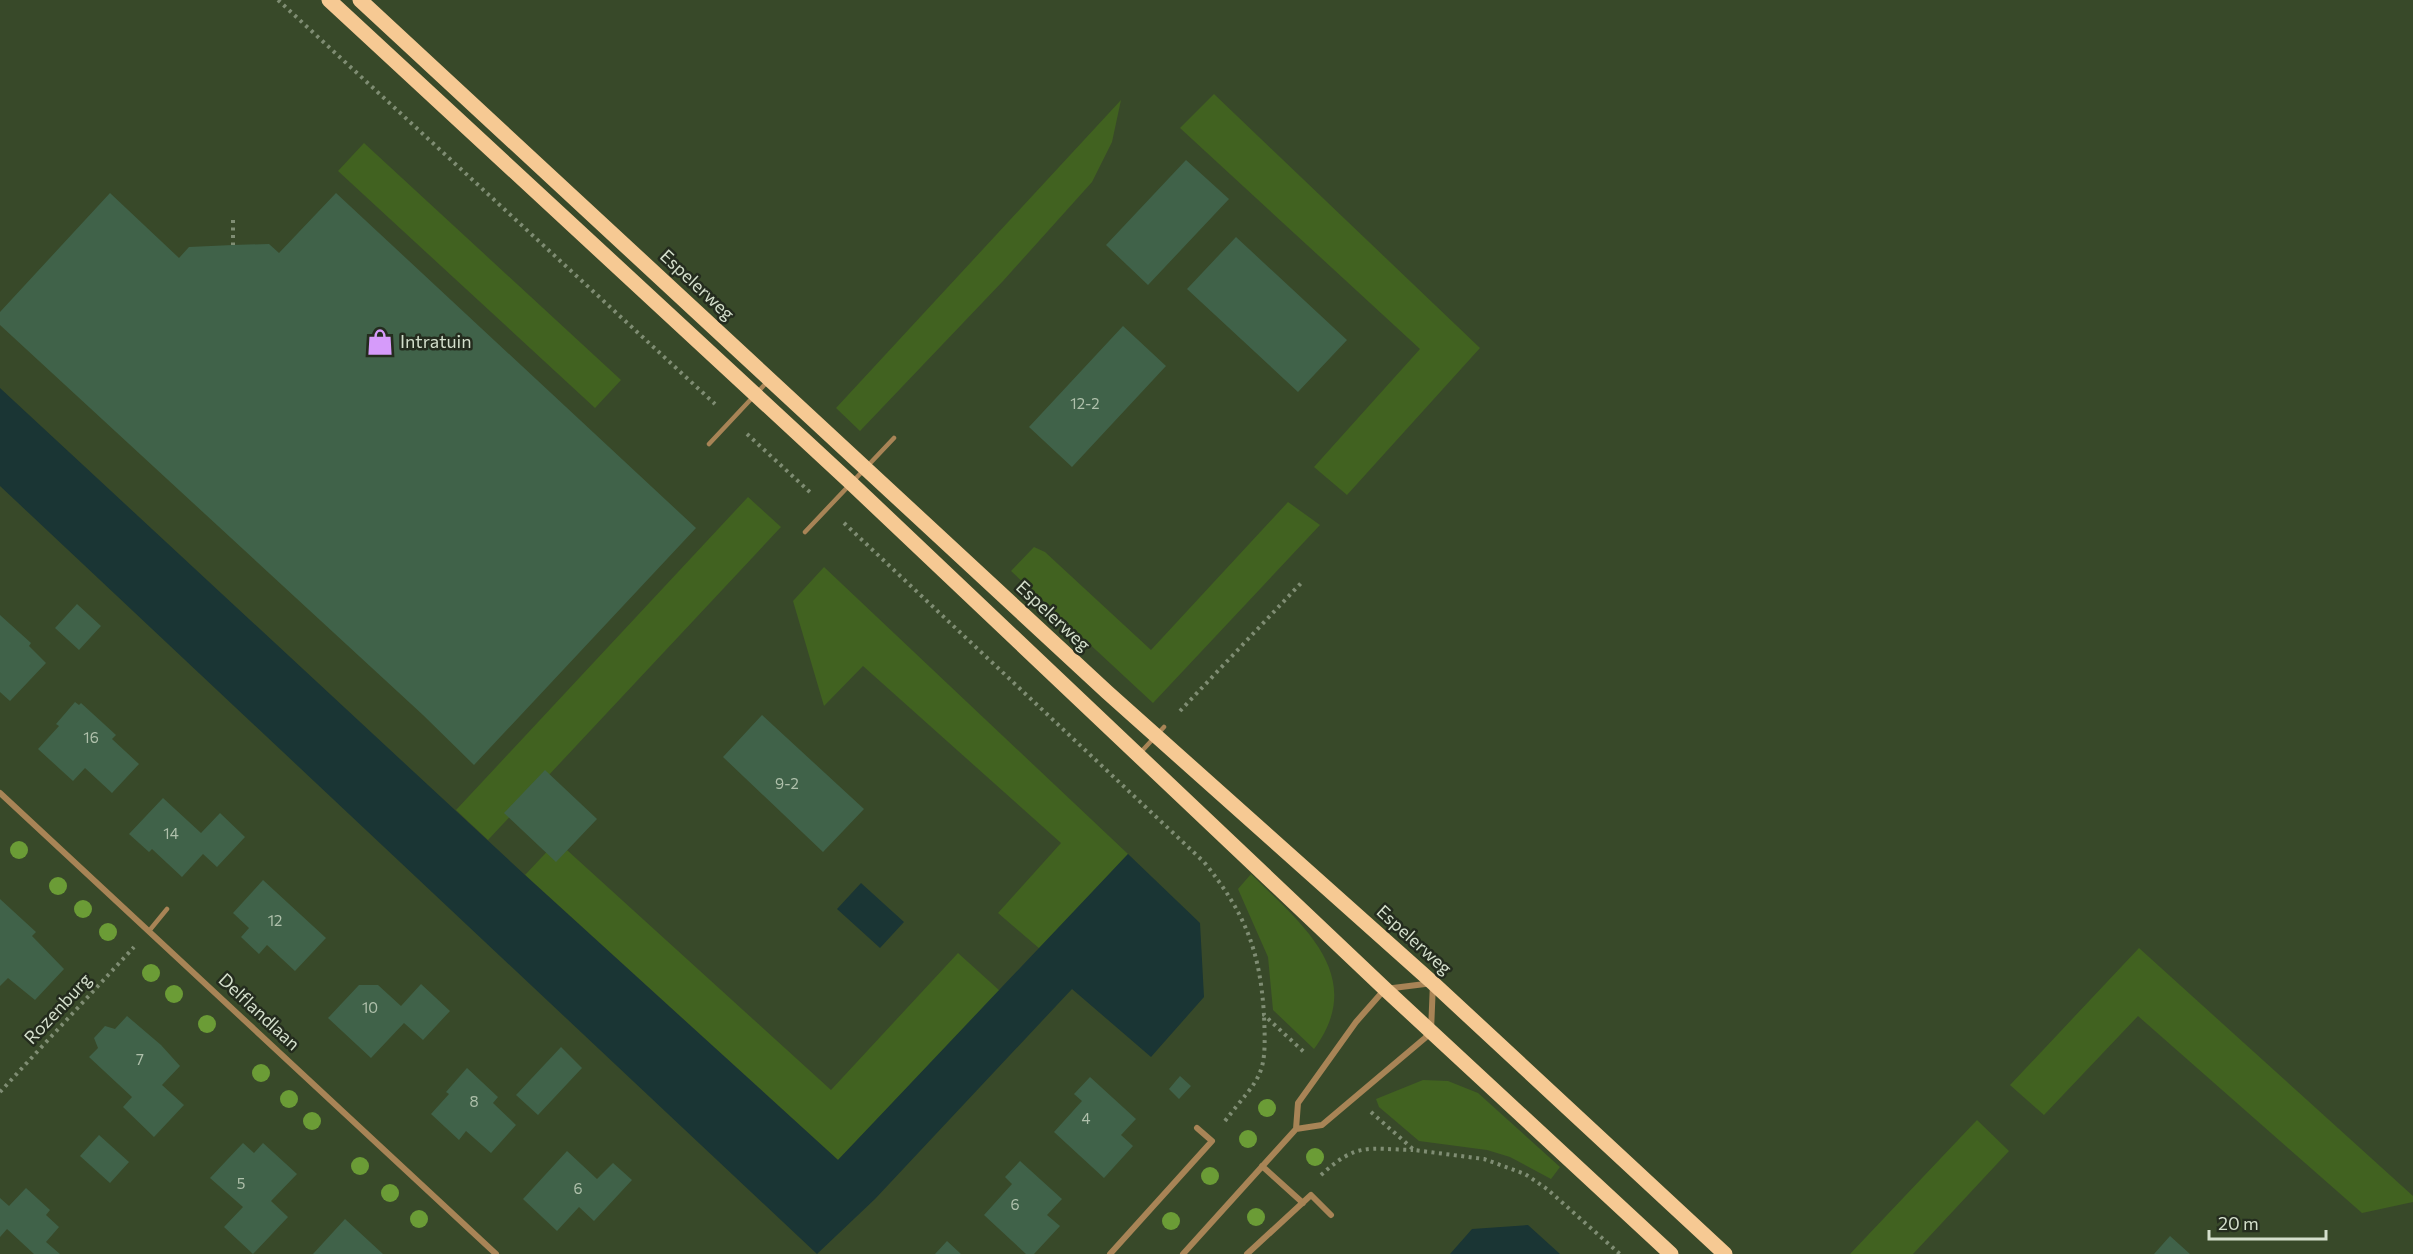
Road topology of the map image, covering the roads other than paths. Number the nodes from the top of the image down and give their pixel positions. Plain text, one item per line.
1 (329, 0) edge
2 (360, 0) edge
3 (769, 379) junction
4 (755, 394) junction
5 (894, 438) dead end
6 (709, 444) dead end
7 (865, 468) junction
8 (851, 483) junction
9 (805, 532) dead end
10 (1160, 732) junction
11 (1139, 754) junction
12 (0, 793) edge
13 (167, 909) dead end
14 (149, 931) junction
15 (1433, 983) junction
16 (1385, 989) junction
17 (1431, 1031) junction
18 (1197, 1128) dead end
19 (1296, 1129) junction
20 (1262, 1166) junction
21 (1303, 1203) junction
22 (1331, 1215) dead end
23 (496, 1254) edge
24 (1110, 1254) edge
25 (1183, 1254) edge
26 (1247, 1254) edge
27 (1671, 1254) edge
28 (1725, 1254) edge

1 - 4 main road
2 - 3 main road, Espelerweg
3 - 4 lane
3 - 7 main road, Espelerweg
4 - 6 lane
4 - 8 main road
5 - 7 lane
7 - 8 lane
7 - 10 main road, Espelerweg
8 - 9 lane
8 - 11 main road
10 - 11 lane
10 - 15 main road, Espelerweg
11 - 16 main road
12 - 14 street, Delflandlaan
13 - 14 lane
14 - 23 street, Delflandlaan
15 - 16 street
15 - 17 street
15 - 28 main road, Espelerweg
16 - 17 main road
16 - 19 street
17 - 19 street
17 - 27 main road
18 - 24 street
19 - 20 street
20 - 21 street
20 - 25 street
21 - 22 street
21 - 26 street

